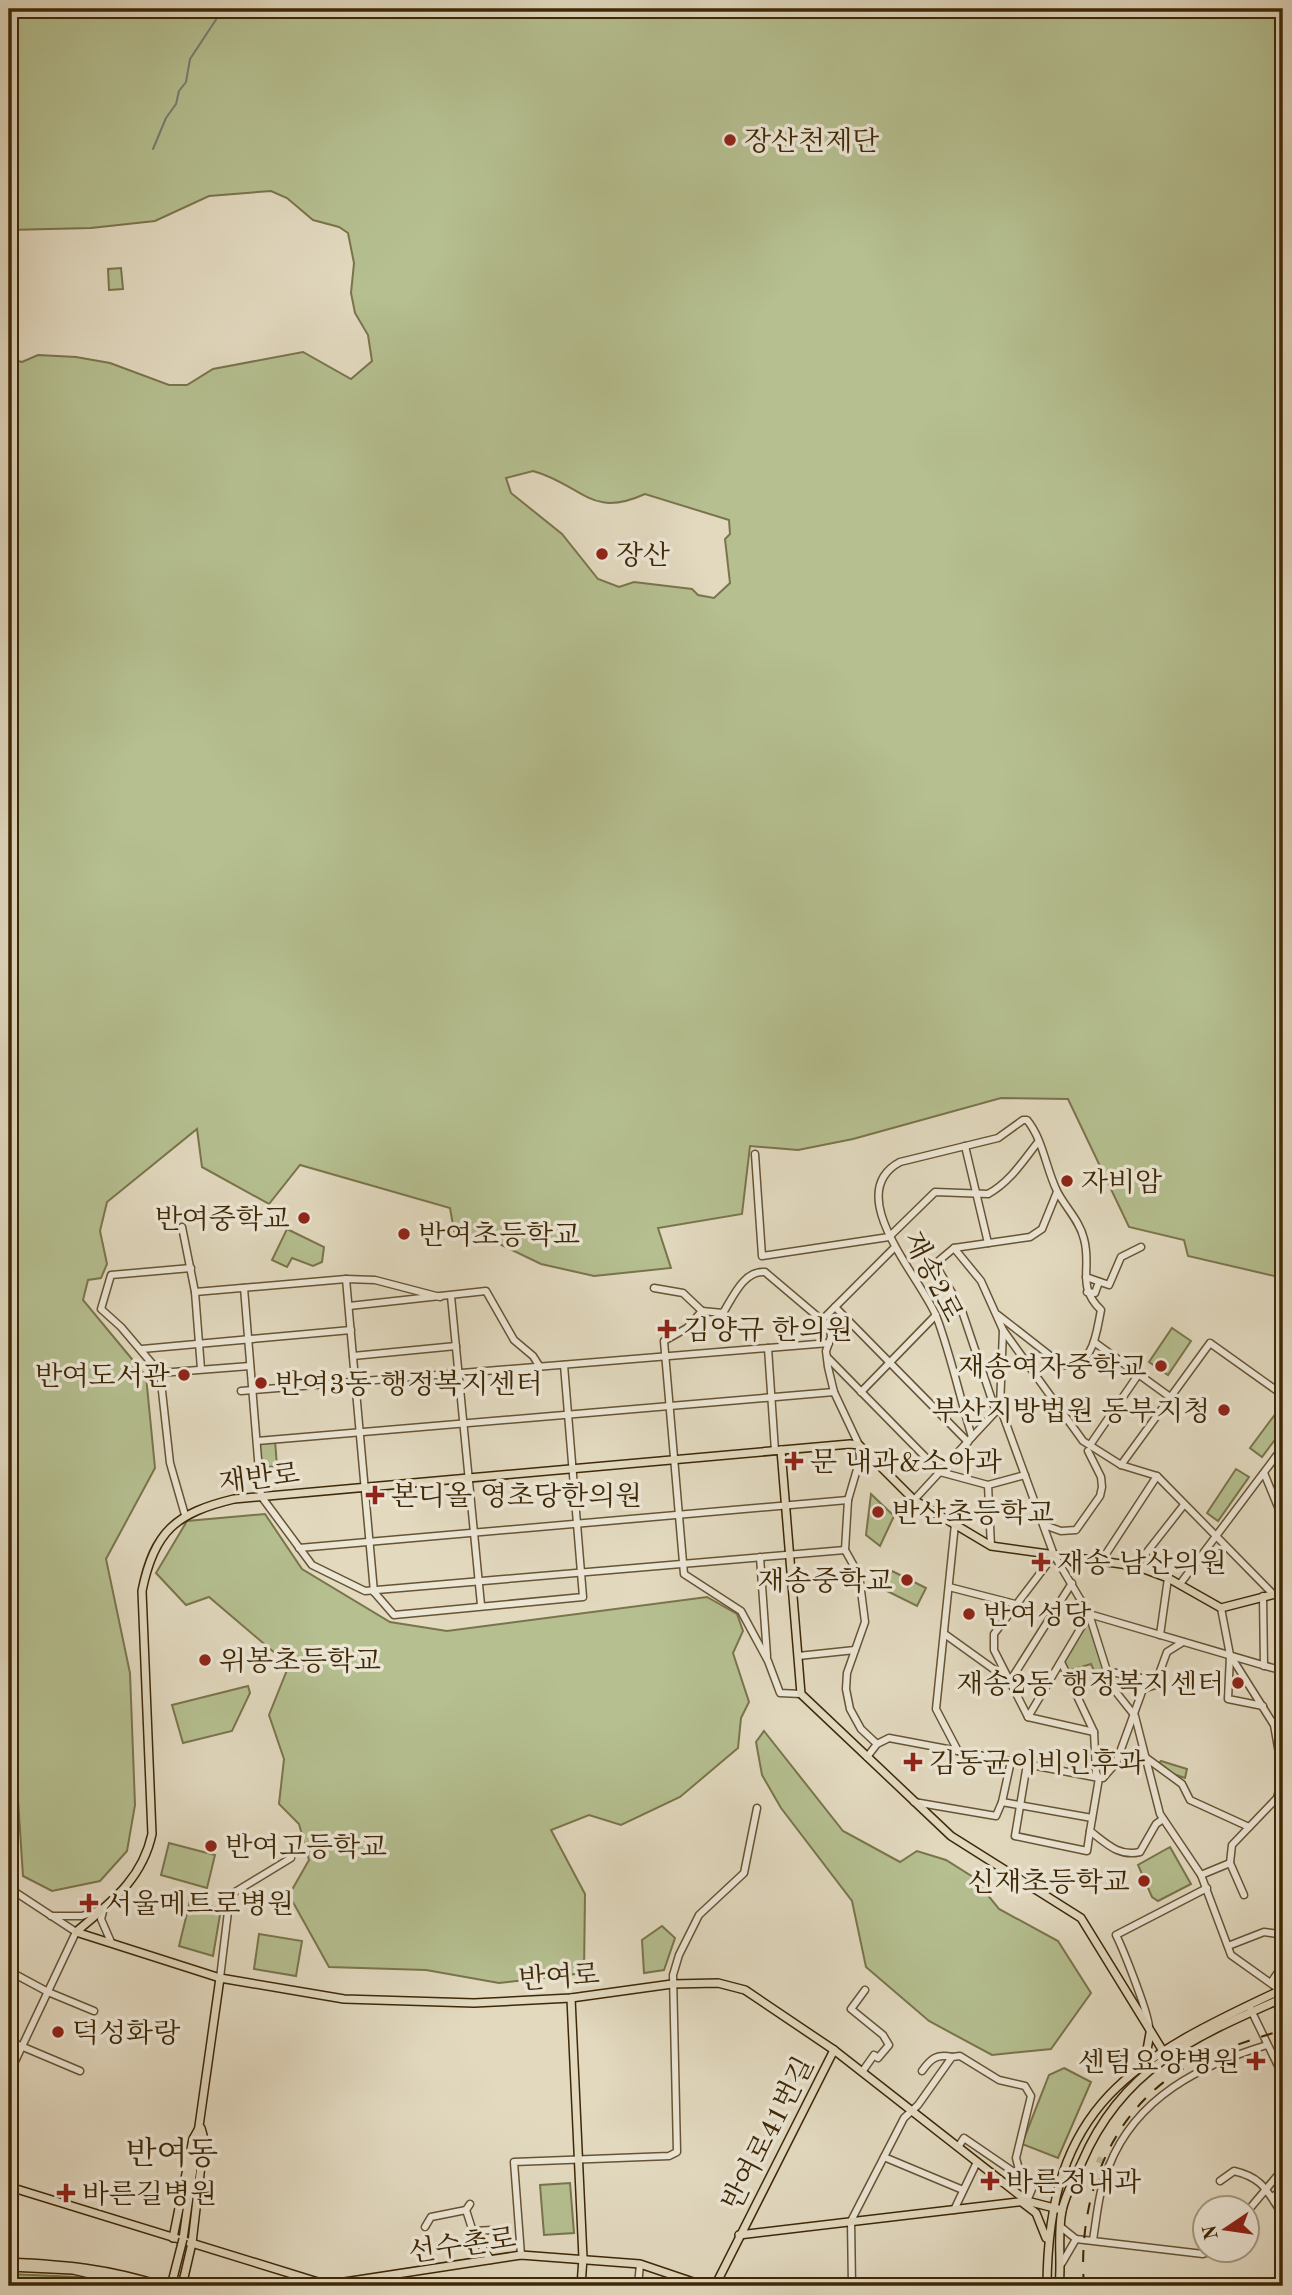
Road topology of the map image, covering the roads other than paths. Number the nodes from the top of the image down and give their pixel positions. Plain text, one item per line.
1 (1038, 1142) junction
2 (965, 1146) junction
3 (755, 1154) dead end
4 (1057, 1192) junction
5 (978, 1194) junction
6 (182, 1227) dead end
7 (889, 1237) junction
8 (988, 1243) junction
9 (895, 1247) junction
10 (1141, 1247) dead end
11 (954, 1248) junction
12 (935, 1264) junction
13 (191, 1268) junction
14 (1086, 1277) junction
15 (346, 1279) junction
16 (916, 1280) junction
17 (1099, 1282) junction
18 (244, 1288) junction
19 (654, 1289) dead end
20 (195, 1292) junction
21 (1087, 1292) junction
22 (451, 1296) junction
23 (440, 1297) junction
24 (349, 1306) junction
25 (835, 1307) junction
26 (702, 1311) junction
27 (936, 1315) junction
28 (998, 1315) junction
29 (823, 1319) junction
30 (351, 1330) junction
31 (1003, 1330) junction
32 (248, 1339) junction
33 (1094, 1342) junction
34 (199, 1343) junction
35 (829, 1343) junction
36 (456, 1346) junction
37 (768, 1348) junction
38 (142, 1349) junction
39 (353, 1356) junction
40 (665, 1357) junction
41 (826, 1357) junction
42 (890, 1363) junction
43 (564, 1365) junction
44 (250, 1366) junction
45 (540, 1367) junction
46 (201, 1369) junction
47 (459, 1372) junction
48 (160, 1373) junction
49 (1138, 1375) junction
50 (355, 1381) junction
51 (252, 1390) junction
52 (241, 1391) dead end
53 (834, 1392) junction
54 (861, 1392) junction
55 (1283, 1395) edge
56 (1170, 1397) junction
57 (772, 1398) junction
58 (669, 1407) junction
59 (998, 1410) junction
60 (568, 1416) junction
61 (464, 1423) junction
62 (359, 1432) junction
63 (970, 1439) junction
64 (257, 1441) junction
65 (859, 1444) junction
66 (1283, 1447) edge
67 (1089, 1448) junction
68 (778, 1451) junction
69 (674, 1460) junction
70 (1121, 1465) junction
71 (573, 1469) junction
72 (940, 1472) junction
73 (1264, 1473) junction
74 (1025, 1475) junction
75 (1157, 1476) junction
76 (469, 1477) junction
77 (988, 1485) junction
78 (364, 1487) junction
79 (261, 1496) junction
80 (848, 1500) junction
81 (914, 1500) junction
82 (786, 1505) junction
83 (1184, 1506) junction
84 (679, 1514) junction
85 (186, 1515) junction
86 (1283, 1519) edge
87 (577, 1523) junction
88 (955, 1524) junction
89 (1044, 1525) junction
90 (474, 1532) junction
91 (1217, 1537) junction
92 (369, 1541) junction
93 (991, 1546) junction
94 (299, 1548) junction
95 (845, 1550) junction
96 (790, 1555) junction
97 (1054, 1555) junction
98 (760, 1557) junction
99 (1102, 1560) junction
100 (683, 1563) junction
101 (1136, 1566) junction
102 (581, 1573) junction
103 (1168, 1578) junction
104 (479, 1581) junction
105 (1072, 1583) junction
106 (1180, 1584) junction
107 (949, 1587) junction
108 (374, 1591) junction
109 (1283, 1592) edge
110 (1272, 1593) junction
111 (1263, 1595) junction
112 (1015, 1604) junction
113 (481, 1605) junction
114 (1221, 1608) junction
115 (1090, 1614) junction
116 (946, 1635) junction
117 (1160, 1635) junction
118 (1183, 1642) junction
119 (855, 1650) junction
120 (1230, 1655) junction
121 (798, 1656) junction
122 (768, 1661) junction
123 (1061, 1662) junction
124 (1264, 1666) junction
125 (1106, 1671) junction
126 (1283, 1671) edge
127 (1010, 1681) junction
128 (1155, 1685) junction
129 (801, 1694) junction
130 (1263, 1706) junction
131 (1135, 1716) junction
132 (1028, 1717) junction
133 (1275, 1725) junction
134 (1283, 1727) edge
135 (1094, 1732) junction
136 (877, 1744) junction
137 (958, 1751) junction
138 (867, 1757) junction
139 (1145, 1757) junction
140 (1011, 1761) junction
141 (1027, 1764) junction
142 (1098, 1778) junction
143 (1280, 1798) edge
144 (914, 1802) junction
145 (1002, 1802) junction
146 (1020, 1806) junction
147 (757, 1808) dead end
148 (1092, 1818) junction
149 (1163, 1819) junction
150 (1249, 1827) junction
151 (1090, 1831) junction
152 (291, 1858) dead end
153 (1230, 1863) junction
154 (1201, 1875) junction
155 (9, 1888) edge
156 (1207, 1888) junction
157 (1244, 1895) dead end
158 (1282, 1905) edge
159 (104, 1908) junction
160 (47, 1916) junction
161 (1283, 1916) edge
162 (1283, 1923) edge
163 (76, 1932) junction
164 (115, 1946) junction
165 (1228, 1946) junction
166 (1283, 1965) edge
167 (9, 1971) edge
168 (220, 1978) junction
169 (1272, 1981) junction
170 (672, 1984) junction
171 (865, 1990) dead end
172 (48, 1992) junction
173 (1282, 1992) edge
174 (571, 1998) junction
175 (1136, 2000) junction
176 (1250, 2008) junction
177 (94, 2011) dead end
178 (1150, 2031) junction
179 (9, 2041) edge
180 (1267, 2045) junction
181 (21, 2047) junction
182 (834, 2050) junction
183 (1164, 2053) junction
184 (952, 2057) junction
185 (1145, 2061) junction
186 (80, 2071) dead end
187 (922, 2071) dead end
188 (862, 2072) junction
189 (9, 2074) edge
190 (1283, 2076) edge
191 (910, 2110) junction
192 (200, 2130) junction
193 (958, 2147) junction
194 (884, 2157) junction
195 (580, 2159) junction
196 (977, 2162) junction
197 (1283, 2169) edge
198 (1021, 2177) junction
199 (1220, 2181) dead end
200 (1004, 2183) junction
201 (9, 2187) edge
202 (1267, 2189) junction
203 (964, 2190) junction
204 (1283, 2190) edge
205 (1260, 2197) edge
206 (1272, 2197) junction
207 (1023, 2201) junction
208 (995, 2205) junction
209 (1052, 2209) junction
210 (954, 2210) junction
211 (1062, 2210) junction
212 (1283, 2214) edge
213 (851, 2221) junction
214 (425, 2227) dead end
215 (1061, 2227) junction
216 (493, 2230) dead end
217 (472, 2231) junction
218 (739, 2235) junction
219 (173, 2238) junction
220 (1076, 2239) junction
221 (1093, 2240) junction
222 (490, 2242) dead end
223 (1048, 2242) junction
224 (192, 2244) junction
225 (480, 2245) junction
226 (208, 2249) junction
227 (1190, 2252) edge
228 (521, 2255) junction
229 (583, 2258) junction
230 (491, 2260) junction
231 (9, 2262) edge
232 (188, 2262) junction
233 (1062, 2263) junction
234 (640, 2264) junction
235 (9, 2267) edge
236 (141, 2286) edge
237 (162, 2286) edge
238 (171, 2286) edge
239 (182, 2286) edge
240 (581, 2286) edge
241 (638, 2286) edge
242 (705, 2286) edge
243 (715, 2286) edge
244 (852, 2286) edge
245 (1047, 2286) edge
246 (1059, 2286) edge

1 - 2 street, 재송2로
1 - 4 street, 재송2로
1 - 5 street
2 - 5 street
2 - 7 street, 재송2로
3 - 7 street
4 - 8 street
4 - 14 street, 재송2로
5 - 7 street
5 - 8 street
6 - 13 street
7 - 9 street, 재송2로
8 - 11 street
9 - 16 street, 재송2로
9 - 25 street
10 - 17 street
11 - 12 street
11 - 28 street
12 - 16 street
12 - 59 street
13 - 20 street
13 - 38 street
14 - 17 street
14 - 21 street, 재송2로
15 - 18 street
15 - 23 street
15 - 24 street
16 - 27 street, 재송2로
17 - 21 street
18 - 20 street
18 - 32 street
19 - 26 street
20 - 34 street
21 - 33 street, 재송2로
22 - 23 street
22 - 36 street
22 - 45 street
23 - 24 street
24 - 30 street
25 - 29 street
25 - 42 street
26 - 29 street
26 - 40 street
27 - 42 street
27 - 63 street, 재송2로
28 - 31 street
28 - 33 street, 재송2로
29 - 35 street
30 - 32 street
30 - 39 street
31 - 59 street
31 - 67 street
32 - 34 street
32 - 44 street
33 - 49 street
34 - 38 street
34 - 46 street
35 - 37 street
35 - 41 street
36 - 39 street
36 - 47 street
37 - 40 street
37 - 57 street
38 - 48 street
39 - 50 street
40 - 43 street
40 - 58 street
41 - 53 street
41 - 54 street
42 - 54 street
42 - 63 street
43 - 45 street
43 - 60 street
44 - 46 street
44 - 51 street
45 - 47 street
46 - 48 street
47 - 50 street
47 - 61 street
48 - 85 street
49 - 56 street
49 - 67 street
50 - 51 street
50 - 62 street
51 - 52 street
51 - 64 street
53 - 57 street
53 - 65 street
54 - 72 street
55 - 56 street
56 - 70 street
57 - 58 street
57 - 68 street
58 - 60 street
58 - 69 street
59 - 63 street
59 - 74 street
60 - 61 street
60 - 71 street
61 - 62 street
61 - 76 street
62 - 64 street
62 - 78 street
63 - 72 street
64 - 79 street
65 - 68 main road
65 - 80 street
65 - 81 main road
66 - 73 street
67 - 70 street
67 - 89 street
68 - 69 main road
68 - 82 main road
69 - 71 main road, 재반로
69 - 84 street
70 - 75 street
71 - 76 main road, 재반로
71 - 87 street
72 - 77 street
72 - 81 street
73 - 86 street
73 - 91 street
74 - 77 street
74 - 89 street
75 - 83 street
75 - 99 street
76 - 78 main road, 재반로
76 - 90 street
77 - 93 street
78 - 79 main road, 재반로
78 - 92 street
79 - 85 main road, 재반로
79 - 94 street
80 - 82 street
80 - 95 street
81 - 88 main road
82 - 84 street
82 - 96 main road
83 - 91 street
83 - 101 street
84 - 87 street
84 - 100 street
85 - 159 main road, 재반로
87 - 90 street
87 - 102 street
88 - 93 main road
88 - 107 street
89 - 97 street
90 - 92 street
90 - 104 street
91 - 106 street
91 - 110 street
92 - 94 street
92 - 108 street
93 - 97 main road
94 - 108 street
95 - 96 street
95 - 119 street
96 - 98 street
96 - 121 main road
97 - 99 main road
97 - 105 street
97 - 112 street
98 - 100 street
98 - 122 street
99 - 101 main road
100 - 102 street
100 - 122 street
101 - 103 main road
102 - 104 street
102 - 113 street
103 - 106 main road
103 - 117 street
104 - 108 street
104 - 113 street
105 - 115 street
105 - 127 street
106 - 114 main road
107 - 112 street
107 - 116 street
108 - 113 street
109 - 110 main road
110 - 111 main road
111 - 114 main road
111 - 124 street
112 - 127 street
114 - 120 street
115 - 117 street
115 - 123 street
115 - 125 street
116 - 127 street
116 - 137 street
117 - 118 street
118 - 120 street
118 - 128 street
119 - 121 street
119 - 136 street
120 - 124 street
120 - 130 street
120 - 130 street
121 - 129 main road
122 - 129 street
123 - 132 street
123 - 135 street
124 - 126 street
125 - 128 street
125 - 131 street
127 - 132 street
128 - 131 street
129 - 138 main road
130 - 133 street
131 - 139 street
131 - 142 street
132 - 135 street
133 - 134 street
133 - 143 street
135 - 142 street
136 - 137 street
136 - 138 street
137 - 140 street
138 - 144 main road
139 - 149 street
139 - 150 street
140 - 141 street
140 - 145 street
141 - 142 street
141 - 146 street
142 - 148 street
143 - 150 street
144 - 145 street
144 - 175 main road
145 - 146 street
146 - 148 street
146 - 151 street
147 - 170 street
148 - 151 street
149 - 151 street
149 - 154 street
150 - 153 street
152 - 168 street
153 - 154 street
153 - 157 street
154 - 156 street
155 - 160 street, 반여로
156 - 165 street
156 - 175 street
158 - 161 street
159 - 160 street
159 - 163 main road, 재반로
159 - 164 street
160 - 163 street, 반여로
162 - 165 street
163 - 164 main road, 반여로
163 - 172 street
164 - 168 main road, 반여로
165 - 169 street
166 - 169 street
167 - 172 street
168 - 174 main road, 반여로
168 - 192 main road
169 - 173 street
170 - 174 main road, 반여로
170 - 182 main road, 반여로
170 - 195 street
171 - 188 street
172 - 177 street
172 - 181 street
173 - 176 main road
174 - 195 main road
175 - 178 main road
176 - 180 street
176 - 183 main road
178 - 183 main road
178 - 185 main road
179 - 181 street
180 - 190 street
180 - 221 street
181 - 186 street
181 - 189 street
182 - 188 main road, 반여로
182 - 218 main road, 반여로41번길
183 - 185 main road
183 - 211 main road
184 - 187 street
184 - 191 street
184 - 198 street
185 - 209 main road
188 - 191 main road, 반여로
191 - 193 main road, 반여로
191 - 194 street
192 - 219 main road
192 - 224 main road
192 - 238 main road, bridge
193 - 196 main road, 반여로
193 - 198 street
194 - 203 street
194 - 213 street
195 - 228 street
195 - 229 main road
196 - 200 main road, 반여로
196 - 203 street
197 - 202 street
198 - 207 street
199 - 202 street
200 - 207 main road, 반여로
200 - 208 main road
201 - 219 main road, 선수촌로
202 - 205 street
202 - 206 street
203 - 210 street
204 - 206 street
206 - 212 street
207 - 208 main road
207 - 209 main road, 반여로
207 - 223 main road
208 - 210 main road
209 - 211 main road, 반여로
209 - 223 main road
210 - 213 main road
211 - 215 main road
213 - 218 main road
213 - 244 street
214 - 217 street
215 - 220 street
215 - 233 main road
216 - 217 street
217 - 225 street
218 - 243 main road
219 - 224 main road, 선수촌로
220 - 221 street
220 - 233 street
221 - 227 street
222 - 225 street
223 - 245 main road
224 - 226 main road, 선수촌로
224 - 232 main road
225 - 230 street
226 - 230 main road, 선수촌로
226 - 232 main road
228 - 229 main road, 선수촌로
228 - 230 main road, 선수촌로
229 - 234 main road, 선수촌로
229 - 240 main road
231 - 237 main road
232 - 239 main road
233 - 246 main road
234 - 241 street
234 - 242 main road, 선수촌로
235 - 236 main road

